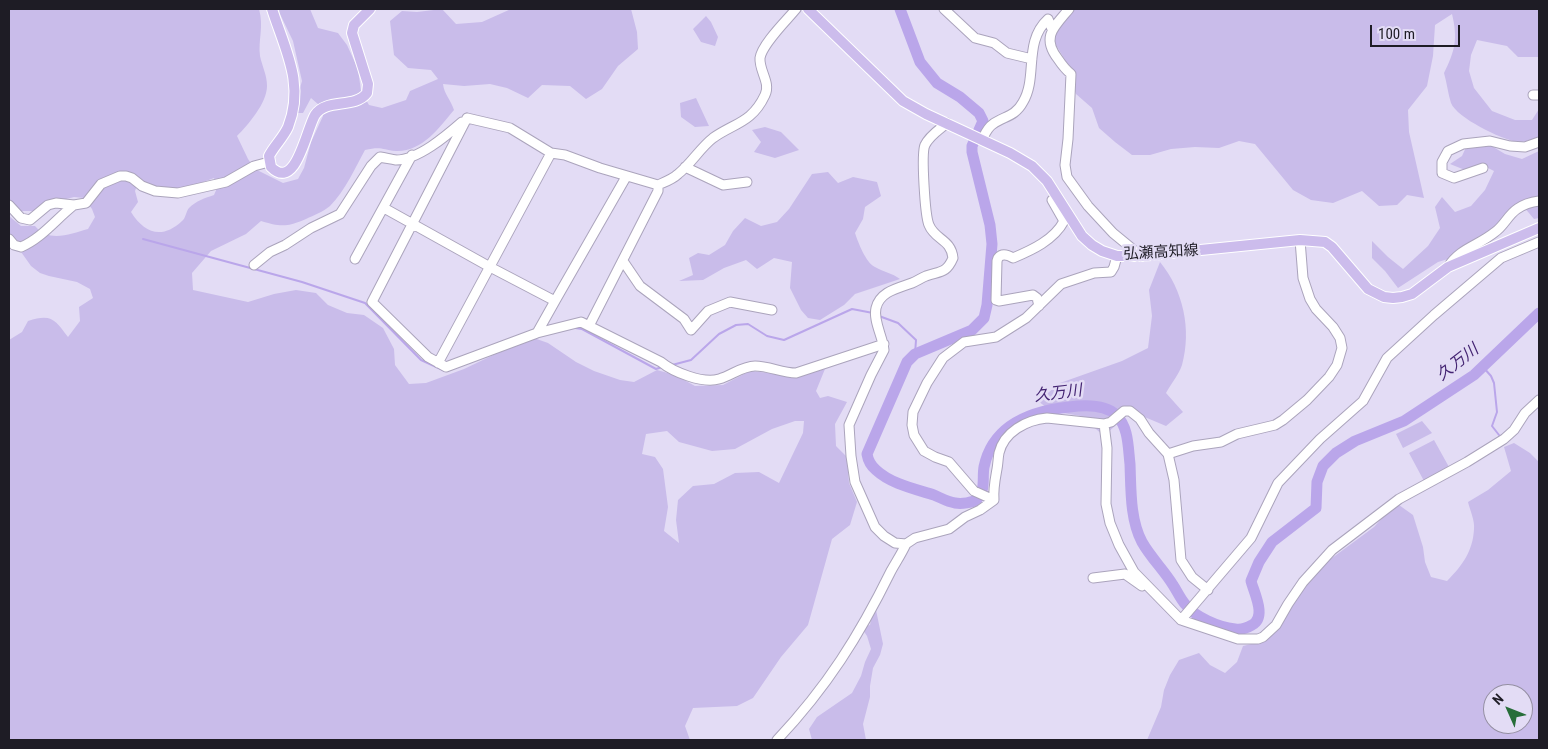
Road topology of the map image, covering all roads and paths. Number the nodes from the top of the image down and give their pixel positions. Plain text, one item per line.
1 (272, 9) edge
2 (370, 9) edge
3 (796, 9) edge
4 (808, 9) edge
5 (944, 9) edge
6 (1069, 9) edge
7 (1052, 29) junction
8 (1032, 59) junction
9 (467, 118) junction
10 (947, 123) junction
11 (982, 140) junction
12 (1539, 142) edge
13 (550, 153) junction
14 (412, 155) junction
15 (269, 162) junction
16 (685, 167) junction
17 (1483, 168) dead end
18 (626, 177) junction
19 (747, 182) dead end
20 (658, 185) junction
21 (1056, 197) junction
22 (1539, 201) edge
23 (9, 205) edge
24 (74, 205) junction
25 (384, 208) junction
26 (412, 224) junction
27 (1539, 228) edge
28 (9, 239) edge
29 (1300, 240) junction
30 (1539, 242) edge
31 (1116, 256) junction
32 (1142, 256) junction
33 (355, 259) dead end
34 (623, 261) junction
35 (254, 265) dead end
36 (490, 267) junction
37 (1448, 267) junction
38 (555, 301) junction
39 (1039, 306) junction
40 (772, 310) dead end
41 (589, 326) junction
42 (537, 333) junction
43 (884, 344) junction
44 (438, 364) junction
45 (1539, 400) edge
46 (1108, 423) junction
47 (1168, 454) junction
48 (990, 500) junction
49 (906, 544) junction
50 (1094, 578) dead end
51 (1149, 588) junction
52 (1208, 590) junction
53 (1183, 617) junction
54 (777, 740) edge

1 - 15 main road
2 - 15 main road
3 - 16 street
4 - 10 main road, 弘瀬高知線
5 - 8 street
6 - 7 street
7 - 8 street
7 - 32 street
8 - 11 street
9 - 13 street
9 - 14 street
9 - 26 street
10 - 11 main road, 弘瀬高知線
10 - 43 street
11 - 21 main road, 弘瀬高知線
12 - 17 street
13 - 18 street
13 - 36 street
14 - 25 street
14 - 35 street
15 - 24 street
16 - 19 street
16 - 20 street
18 - 20 street
18 - 38 street
20 - 34 street
21 - 31 main road, 弘瀬高知線
21 - 39 street
22 - 37 street
23 - 24 street
24 - 28 street
25 - 26 street
25 - 33 street
26 - 36 street
26 - 44 street
27 - 37 main road, 弘瀬高知線
29 - 32 main road, 弘瀬高知線
29 - 37 main road, 弘瀬高知線
29 - 47 street
30 - 52 street
31 - 32 main road, 弘瀬高知線
31 - 39 street
34 - 40 street
34 - 41 street
36 - 38 street
36 - 44 street
38 - 42 street
39 - 48 street
41 - 42 street
41 - 43 street
42 - 44 street
43 - 49 street
45 - 53 street
46 - 47 street
46 - 48 street
46 - 51 street
47 - 52 street
48 - 49 street
49 - 54 street
50 - 51 street
51 - 53 street
52 - 53 street

